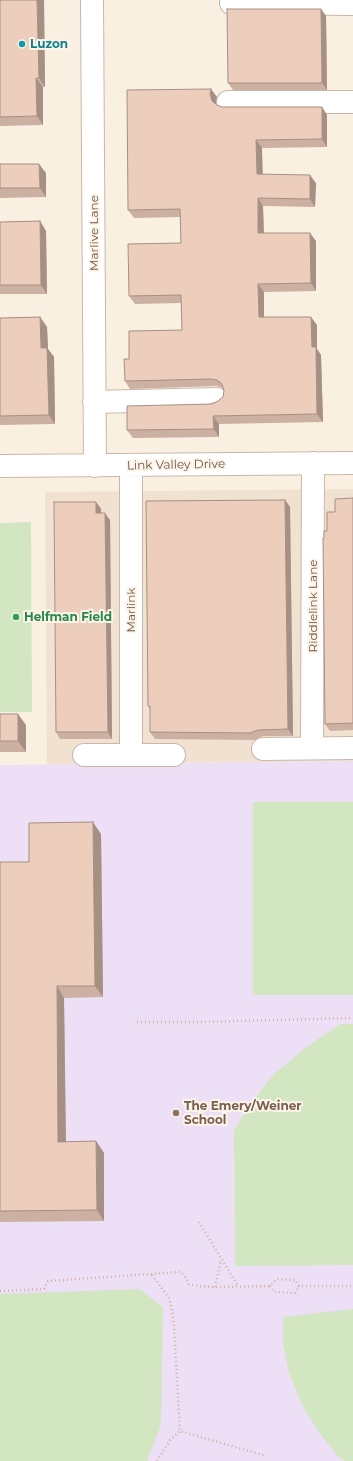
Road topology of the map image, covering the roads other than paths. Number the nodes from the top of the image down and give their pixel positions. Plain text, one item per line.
1 (92, 0) edge
2 (231, 3) dead end
3 (353, 4) edge
4 (228, 102) dead end
5 (353, 102) edge
6 (217, 400) edge
7 (94, 402) junction
8 (313, 463) junction
9 (353, 463) edge
10 (131, 465) junction
11 (0, 466) edge
12 (95, 466) junction
13 (312, 748) junction
14 (353, 748) edge
15 (263, 749) dead end
16 (84, 755) dead end
17 (131, 755) junction
18 (174, 755) dead end

1 - 7 street, Marlive Lane
2 - 3 street
4 - 5 street
6 - 7 street
7 - 12 street, Marlive Lane
8 - 9 street, Link Valley Drive
8 - 10 street, Link Valley Drive
8 - 13 street, Riddlelink Lane
10 - 12 street, Link Valley Drive
10 - 17 street, Marlink
11 - 12 street, Link Valley Drive
13 - 14 street
13 - 15 street
16 - 17 street
17 - 18 street

